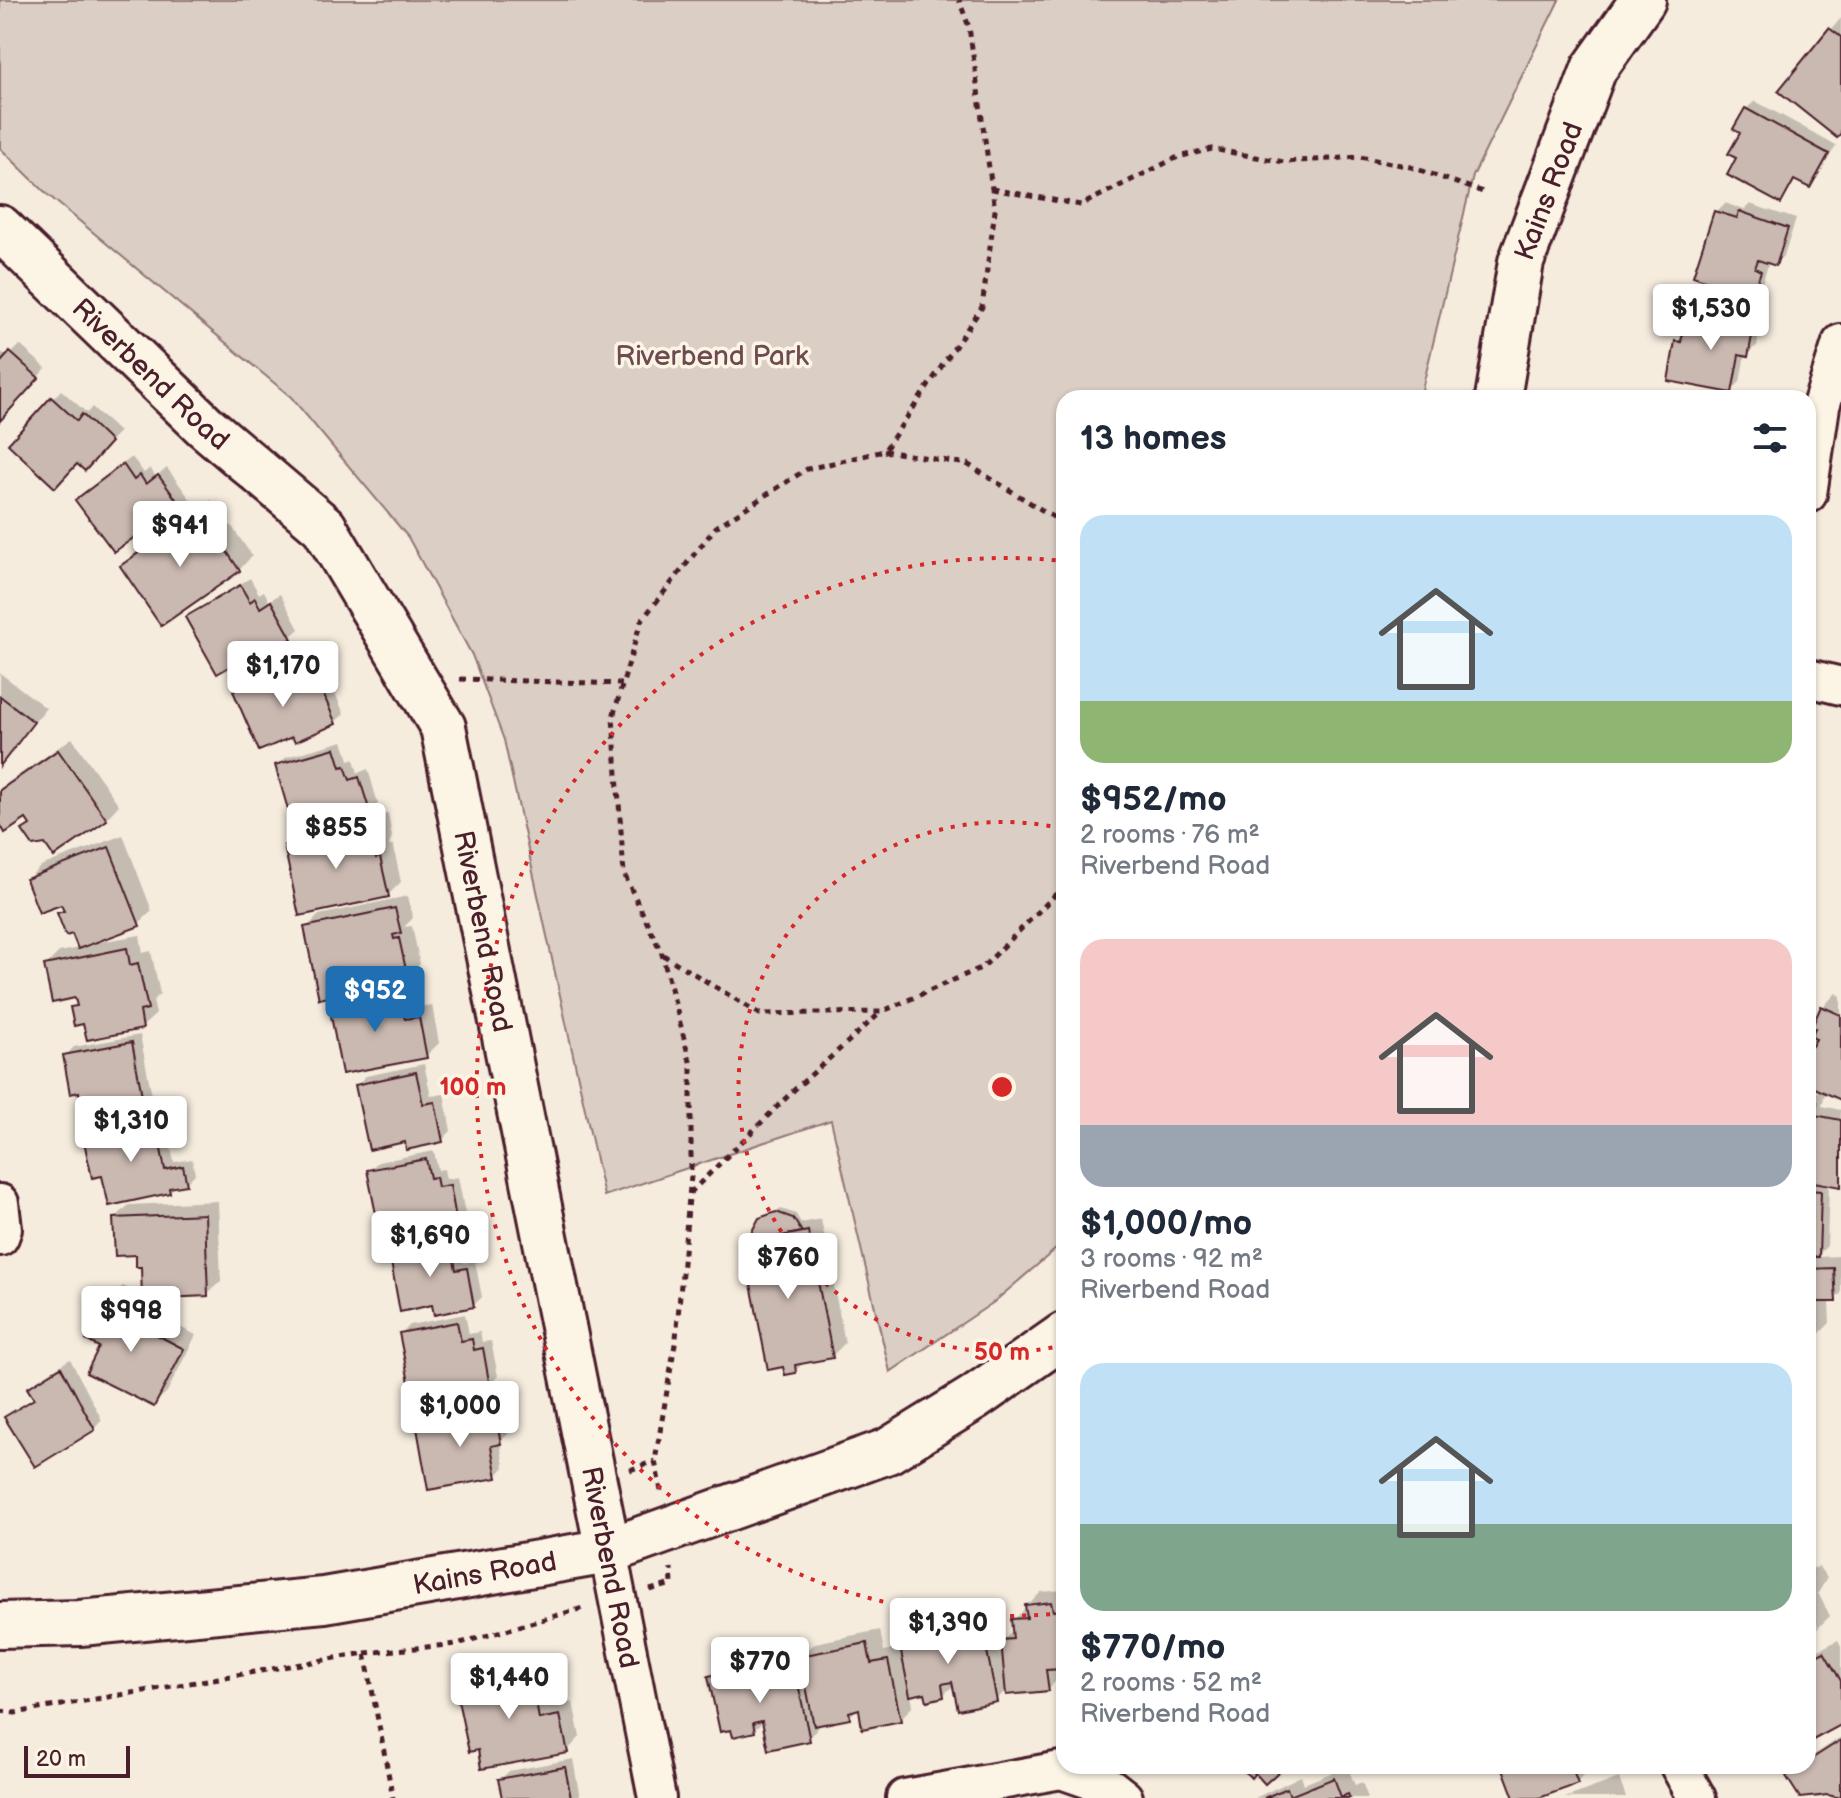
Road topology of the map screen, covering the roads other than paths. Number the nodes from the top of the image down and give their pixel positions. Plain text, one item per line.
1 (1643, 0) edge
2 (0, 228) edge
3 (1841, 343) edge
4 (1499, 390) edge
5 (1816, 440) edge
6 (1816, 680) edge
7 (1841, 686) edge
8 (0, 1203) edge
9 (0, 1237) edge
10 (1056, 1341) edge
11 (608, 1551) junction
12 (0, 1625) edge
13 (1056, 1771) edge
14 (1073, 1774) edge
15 (1684, 1774) edge
16 (657, 1798) edge
17 (905, 1798) edge
18 (1124, 1798) edge
19 (1697, 1798) edge

1 - 4 street, Kains Road
2 - 11 street, Riverbend Road
3 - 5 street
6 - 7 street
8 - 9 street
10 - 11 street, Kains Road
11 - 12 street, Kains Road
11 - 16 street, Riverbend Road
13 - 17 street
14 - 18 street
15 - 19 street

